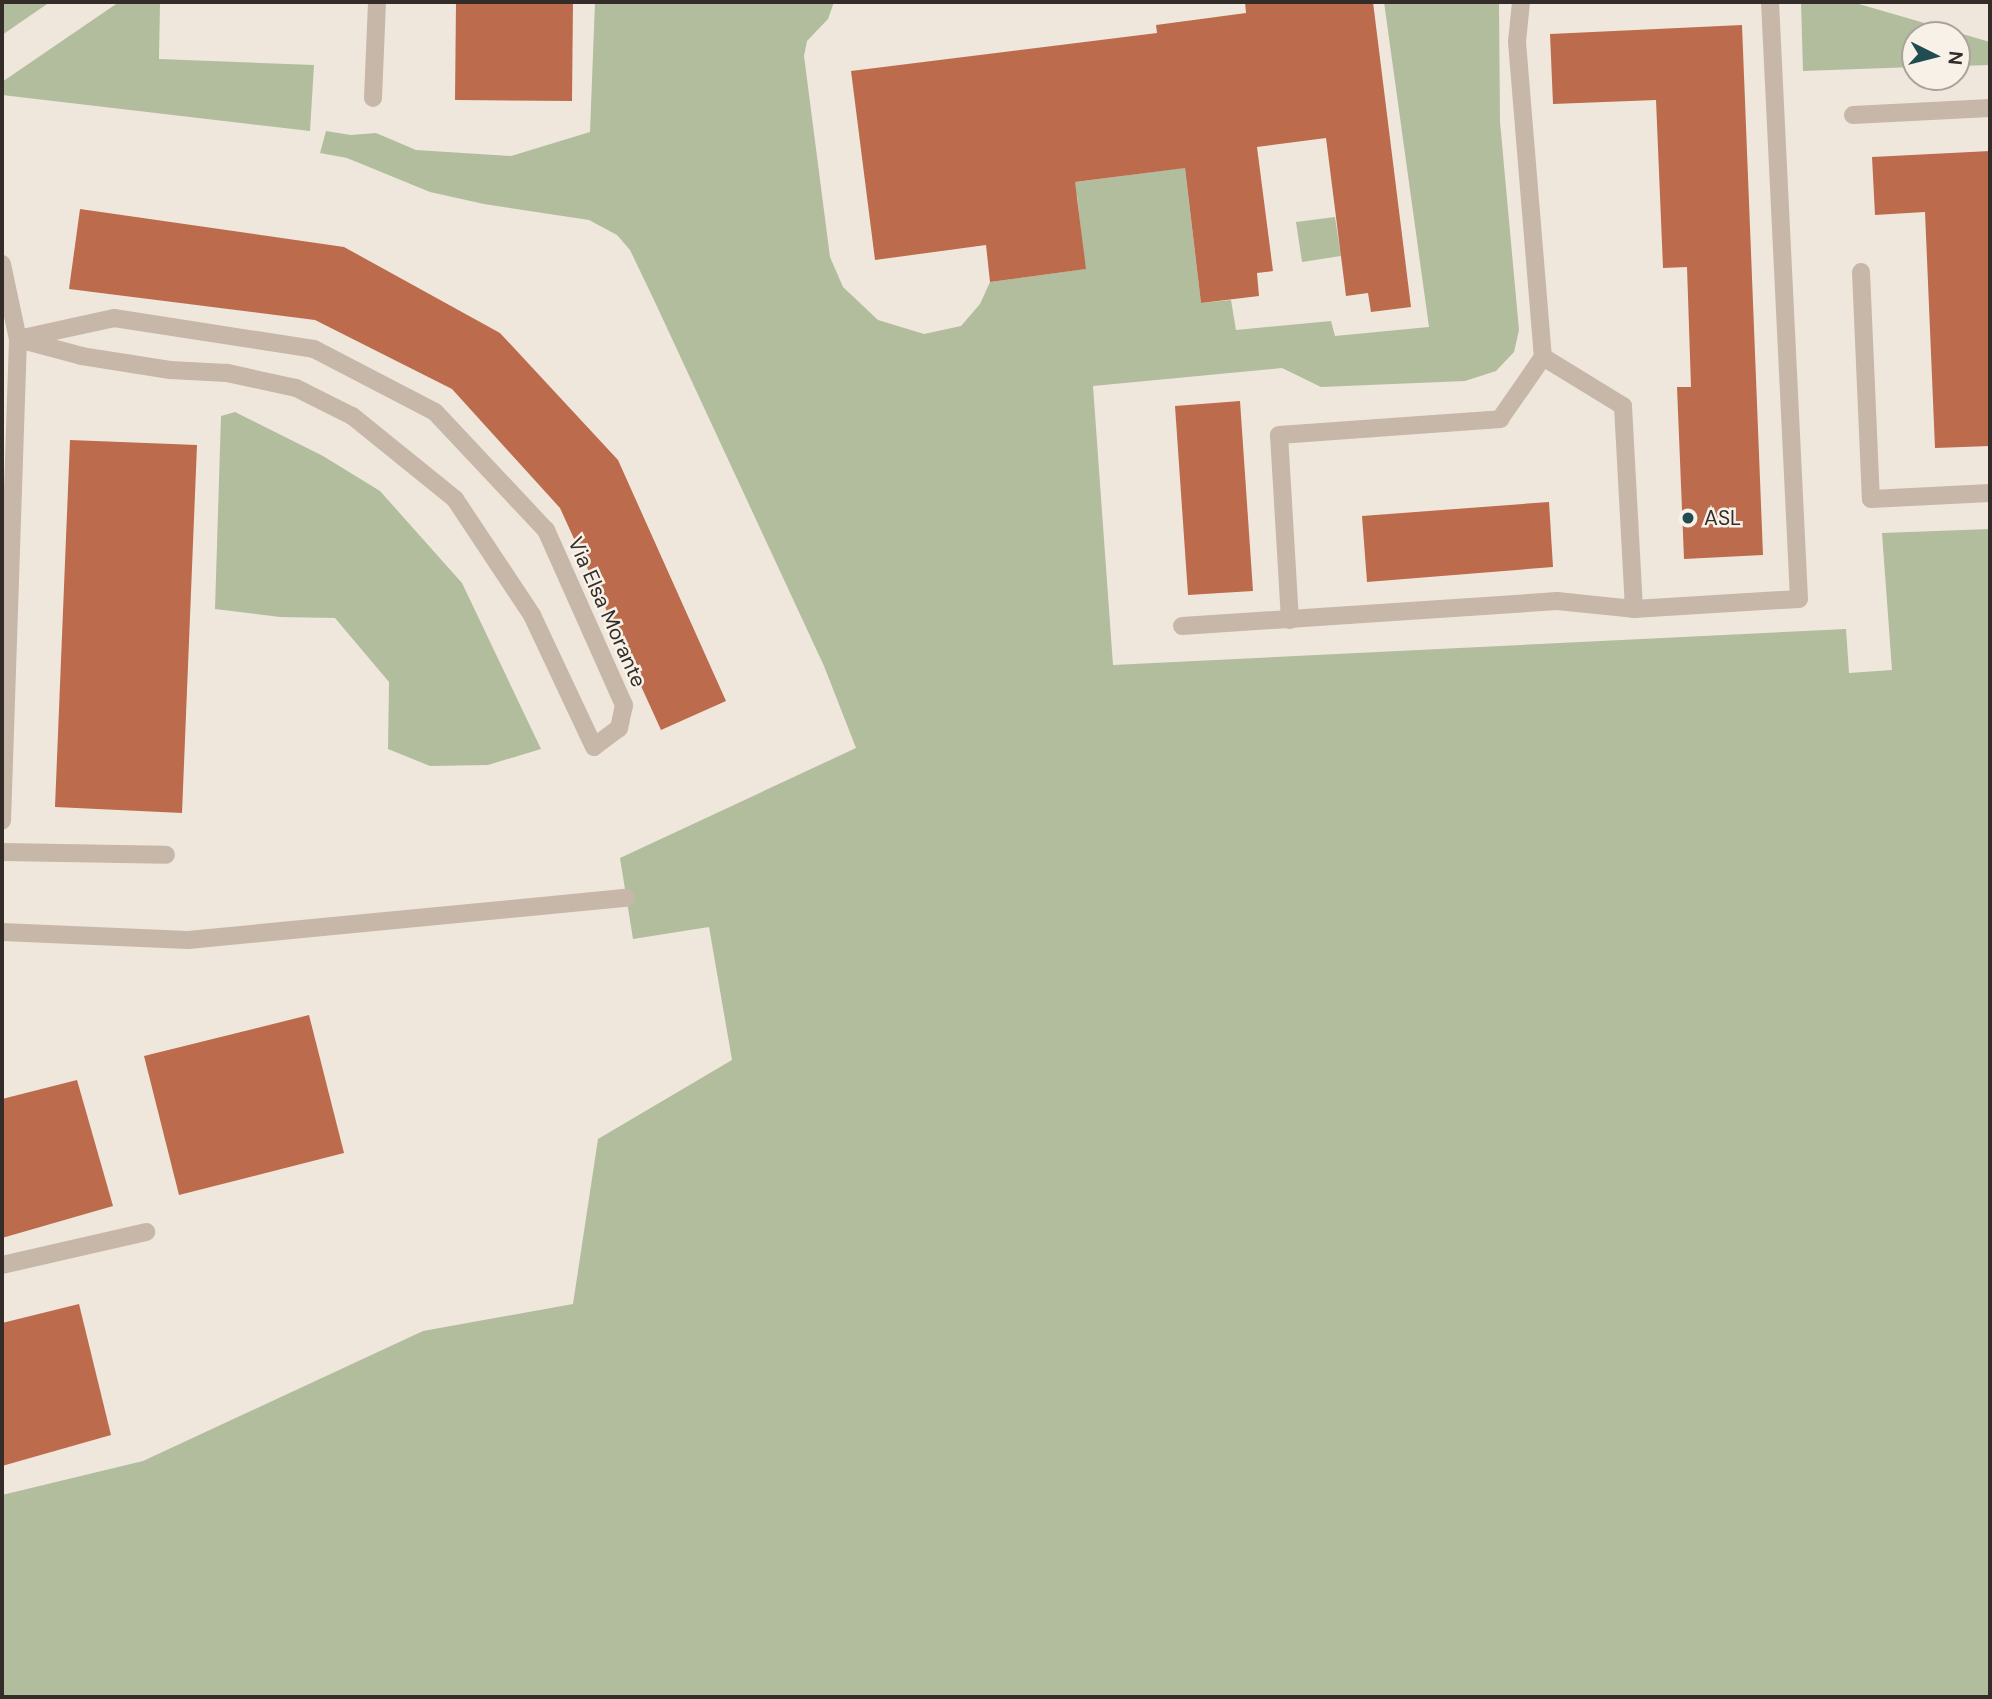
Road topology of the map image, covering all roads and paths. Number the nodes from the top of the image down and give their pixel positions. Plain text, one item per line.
1 (377, 2) edge
2 (1521, 2) edge
3 (1770, 2) edge
4 (373, 98) dead end
5 (1990, 108) edge
6 (1853, 115) dead end
7 (2, 264) edge
8 (1861, 272) dead end
9 (18, 339) junction
10 (1544, 357) junction
11 (1990, 493) edge
12 (1634, 609) junction
13 (1290, 620) junction
14 (1182, 626) dead end
15 (2, 821) edge
16 (2, 852) edge
17 (166, 855) dead end
18 (626, 898) dead end
19 (2, 932) edge
20 (146, 1232) dead end
21 (2, 1265) edge

1 - 4 street
2 - 10 street
3 - 12 street
5 - 6 street
7 - 9 street
8 - 11 street
9 - 9 street, Via Elsa Morante
9 - 15 street
10 - 12 street
10 - 13 street
12 - 13 street
13 - 14 street
16 - 17 street
18 - 19 street
20 - 21 street

